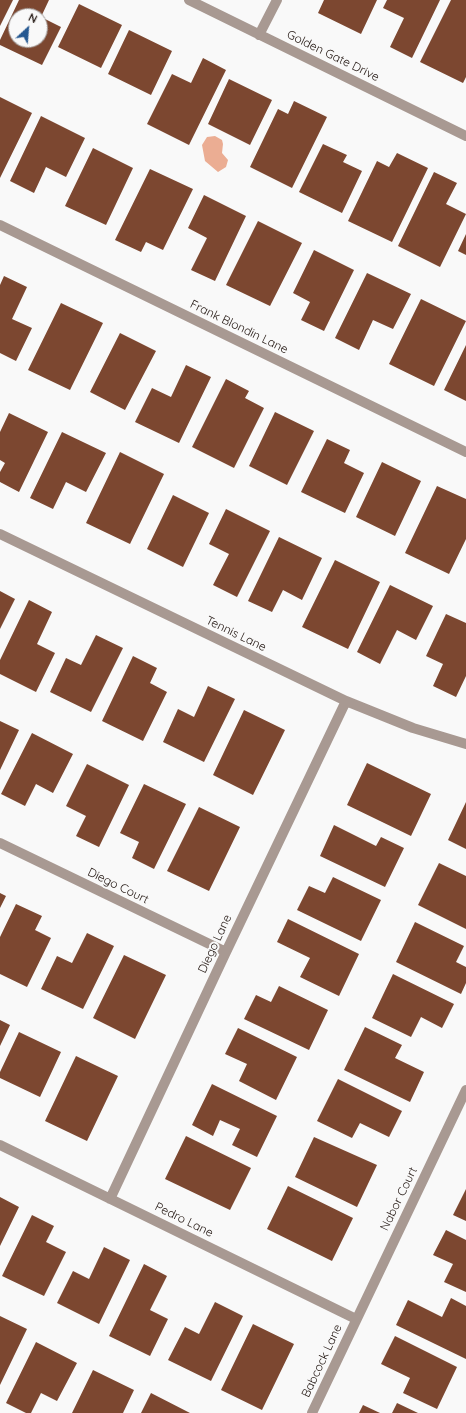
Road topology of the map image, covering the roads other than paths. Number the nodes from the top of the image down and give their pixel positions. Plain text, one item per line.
1 (188, 0) edge
2 (277, 0) edge
3 (260, 35) junction
4 (466, 136) edge
5 (0, 225) edge
6 (466, 452) edge
7 (0, 534) edge
8 (346, 701) junction
9 (466, 744) edge
10 (0, 843) edge
11 (226, 952) junction
12 (466, 1090) edge
13 (0, 1145) edge
14 (110, 1199) junction
15 (356, 1319) junction
16 (312, 1413) edge

1 - 3 street, Golden Gate Drive
2 - 3 street
3 - 4 street, Golden Gate Drive
5 - 6 street, Frank Blondin Lane
7 - 8 street, Tennis Lane
8 - 9 street, Tennis Lane
8 - 11 street, Diego Lane
10 - 11 street, Diego Court
11 - 14 street, Diego Lane
12 - 15 street, Nabor Court
13 - 14 street, Pedro Lane
14 - 15 street, Pedro Lane
15 - 16 street, Babcock Lane

